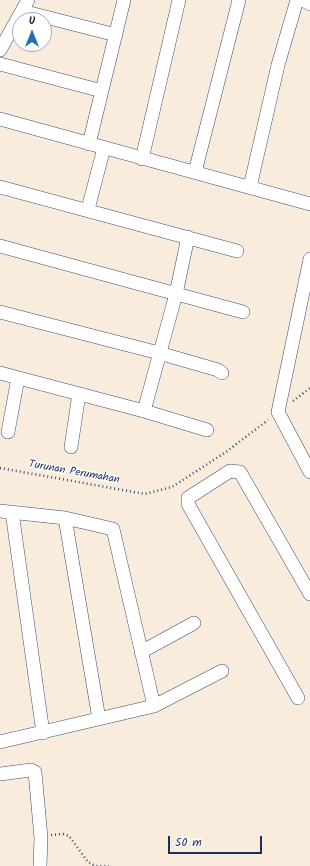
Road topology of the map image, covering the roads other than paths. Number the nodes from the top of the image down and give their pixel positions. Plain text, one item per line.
1 (124, 0) edge
2 (179, 0) edge
3 (240, 0) edge
4 (297, 0) edge
5 (303, 0) edge
6 (310, 4) edge
7 (25, 6) edge
8 (116, 35) junction
9 (0, 50) edge
10 (0, 64) edge
11 (102, 91) junction
12 (0, 119) edge
13 (89, 144) junction
14 (104, 148) junction
15 (142, 159) junction
16 (194, 172) junction
17 (0, 187) edge
18 (250, 187) junction
19 (310, 204) edge
20 (88, 210) junction
21 (188, 237) junction
22 (0, 246) edge
23 (237, 251) dead end
24 (310, 259) edge
25 (176, 294) junction
26 (0, 312) edge
27 (243, 312) dead end
28 (159, 353) junction
29 (0, 373) edge
30 (222, 373) dead end
31 (18, 378) junction
32 (79, 394) junction
33 (144, 411) junction
34 (207, 430) dead end
35 (8, 432) dead end
36 (72, 447) dead end
37 (310, 472) edge
38 (6, 512) edge
39 (65, 518) junction
40 (310, 594) edge
41 (194, 623) dead end
42 (141, 652) junction
43 (222, 671) dead end
44 (298, 698) dead end
45 (154, 706) junction
46 (99, 719) junction
47 (44, 733) junction
48 (0, 742) edge
49 (0, 774) edge
50 (40, 866) edge

1 - 8 street
2 - 15 street
3 - 16 street
4 - 18 street
5 - 6 street
7 - 8 street
7 - 9 street
8 - 11 street
10 - 11 street
11 - 13 street
12 - 13 street
13 - 14 street
14 - 15 street
14 - 20 street
15 - 16 street
16 - 18 street
17 - 20 street
18 - 19 street
20 - 21 street
21 - 23 street
21 - 25 street
22 - 25 street
24 - 37 street
25 - 27 street
25 - 28 street
26 - 28 street
28 - 30 street
28 - 33 street
29 - 31 street
31 - 32 street
31 - 35 street
32 - 33 street
32 - 36 street
33 - 34 street
38 - 39 street
38 - 47 street
39 - 42 street
39 - 46 street
40 - 44 street
41 - 42 street
42 - 45 street
43 - 45 street
45 - 46 street
46 - 47 street
47 - 48 street
49 - 50 street

